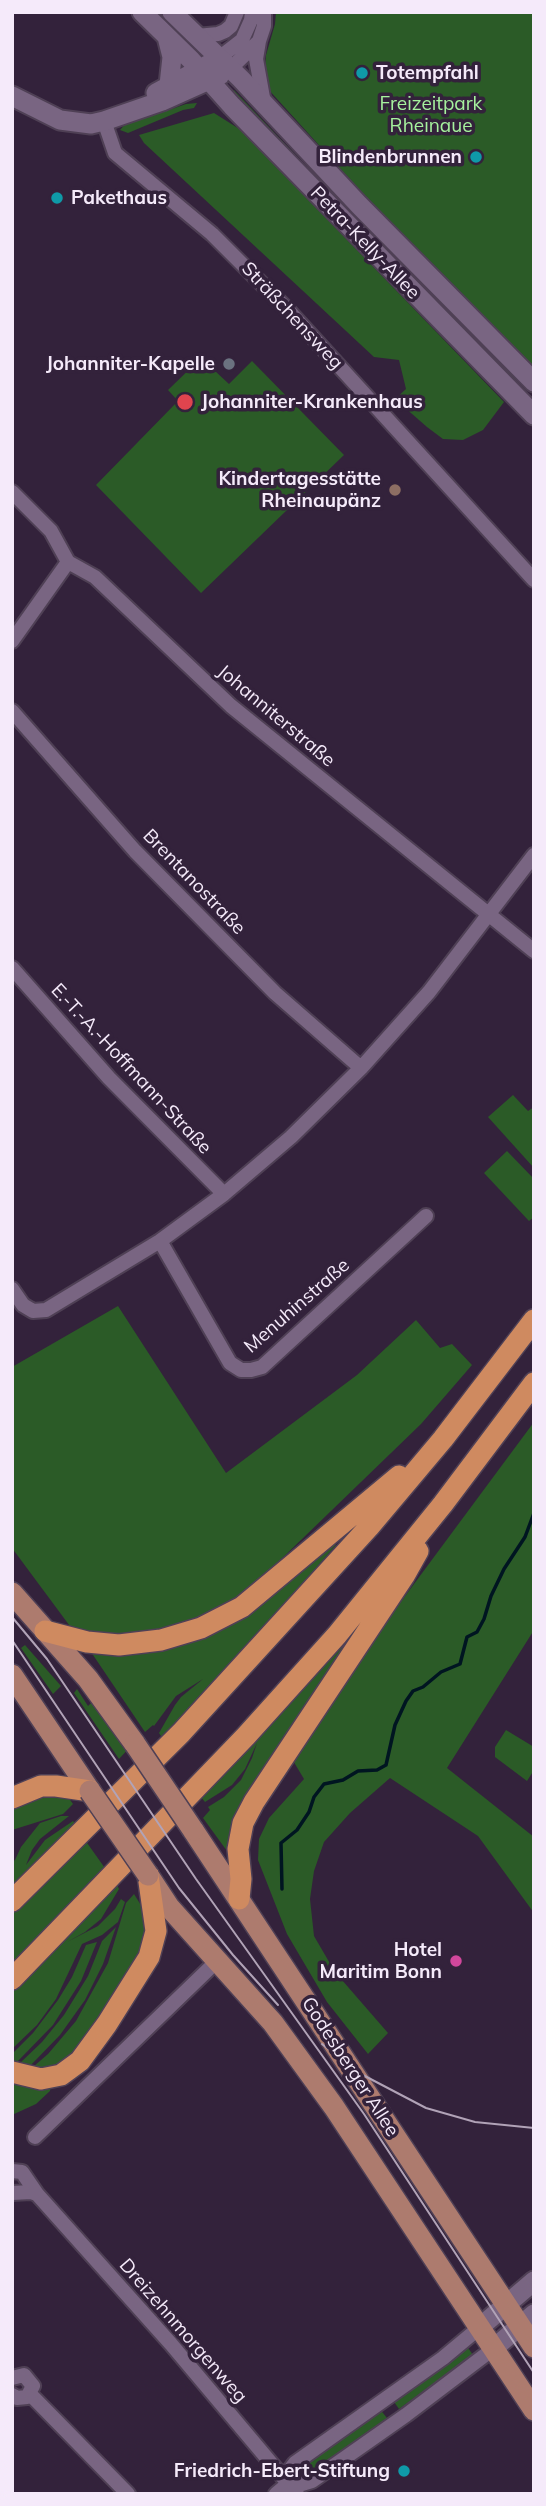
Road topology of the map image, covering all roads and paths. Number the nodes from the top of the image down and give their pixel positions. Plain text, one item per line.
1 (142, 12) edge
2 (172, 12) edge
3 (237, 12) edge
4 (252, 12) edge
5 (264, 12) edge
6 (197, 36) junction
7 (167, 37) junction
8 (259, 41) junction
9 (225, 64) junction
10 (205, 75) junction
11 (165, 93) junction
12 (12, 96) edge
13 (264, 104) junction
14 (232, 106) junction
15 (104, 121) junction
16 (534, 383) edge
17 (534, 415) edge
18 (12, 492) edge
19 (68, 562) junction
20 (534, 580) edge
21 (12, 641) edge
22 (12, 711) edge
23 (534, 855) edge
24 (489, 913) junction
25 (534, 951) edge
26 (12, 968) edge
27 (361, 1068) junction
28 (223, 1194) junction
29 (426, 1216) dead end
30 (160, 1241) junction
31 (12, 1289) edge
32 (534, 1320) edge
33 (534, 1383) edge
34 (443, 1439) junction
35 (443, 1504) junction
36 (12, 1593) edge
37 (45, 1631) junction
38 (12, 1675) edge
39 (90, 1791) junction
40 (12, 1798) edge
41 (148, 1875) junction
42 (14, 1899) edge
43 (239, 1899) junction
44 (33, 1955) junction
45 (217, 1961) junction
46 (12, 1972) edge
47 (12, 1979) edge
48 (12, 2071) edge
49 (35, 2137) dead end
50 (12, 2171) edge
51 (12, 2193) edge
52 (37, 2194) junction
53 (534, 2281) edge
54 (506, 2304) junction
55 (526, 2319) edge
56 (479, 2328) junction
57 (534, 2347) edge
58 (493, 2349) junction
59 (12, 2378) edge
60 (30, 2394) junction
61 (12, 2395) edge
62 (389, 2395) junction
63 (534, 2410) edge
64 (406, 2415) junction
65 (292, 2489) edge
66 (128, 2494) edge
67 (276, 2494) edge

1 - 7 main road, Petra-Kelly-Allee
2 - 6 main road, Petra-Kelly-Allee
3 - 6 street
4 - 9 street
5 - 8 street
6 - 9 main road, Petra-Kelly-Allee
7 - 10 main road, Petra-Kelly-Allee
7 - 11 main road
8 - 9 street
8 - 13 street
9 - 10 main road
9 - 13 main road, Petra-Kelly-Allee
10 - 11 main road
10 - 14 main road, Petra-Kelly-Allee
11 - 14 main road
11 - 15 main road
12 - 15 main road
13 - 16 main road, Petra-Kelly-Allee
14 - 17 main road, Petra-Kelly-Allee
15 - 20 street, Sträßchensweg
18 - 19 street
19 - 21 street
19 - 24 street, Johanniterstraße
22 - 27 street, Brentanostraße
23 - 24 street
24 - 25 street, Johanniterstraße
24 - 27 street
26 - 28 street, E.-T.-A.-Hoffmann-Straße
27 - 28 street
28 - 30 street
29 - 30 street, Menuhinstraße
30 - 31 street
32 - 34 highway
33 - 35 highway
34 - 37 highway
34 - 42 highway
35 - 43 highway
35 - 44 highway
36 - 37 main road, Godesberger Allee
37 - 43 main road, Godesberger Allee, bridge
38 - 39 main road, Godesberger Allee
39 - 40 highway
39 - 41 main road, Godesberger Allee, bridge
41 - 45 main road, Godesberger Allee
41 - 48 highway
43 - 54 main road, Godesberger Allee
44 - 46 highway
44 - 47 highway
45 - 49 street
45 - 56 main road, Godesberger Allee
50 - 52 street, Dreizehnmorgenweg
51 - 52 street
52 - 65 street, Dreizehnmorgenweg
53 - 54 main road
54 - 55 main road, Godesberger Allee
54 - 56 main road
54 - 58 main road
55 - 57 main road, Godesberger Allee
55 - 58 main road
56 - 58 main road, Godesberger Allee
56 - 62 street
58 - 63 main road, Godesberger Allee
58 - 64 street
59 - 60 street
60 - 61 street
60 - 66 street
62 - 64 street
62 - 65 street
64 - 65 street
65 - 67 street

